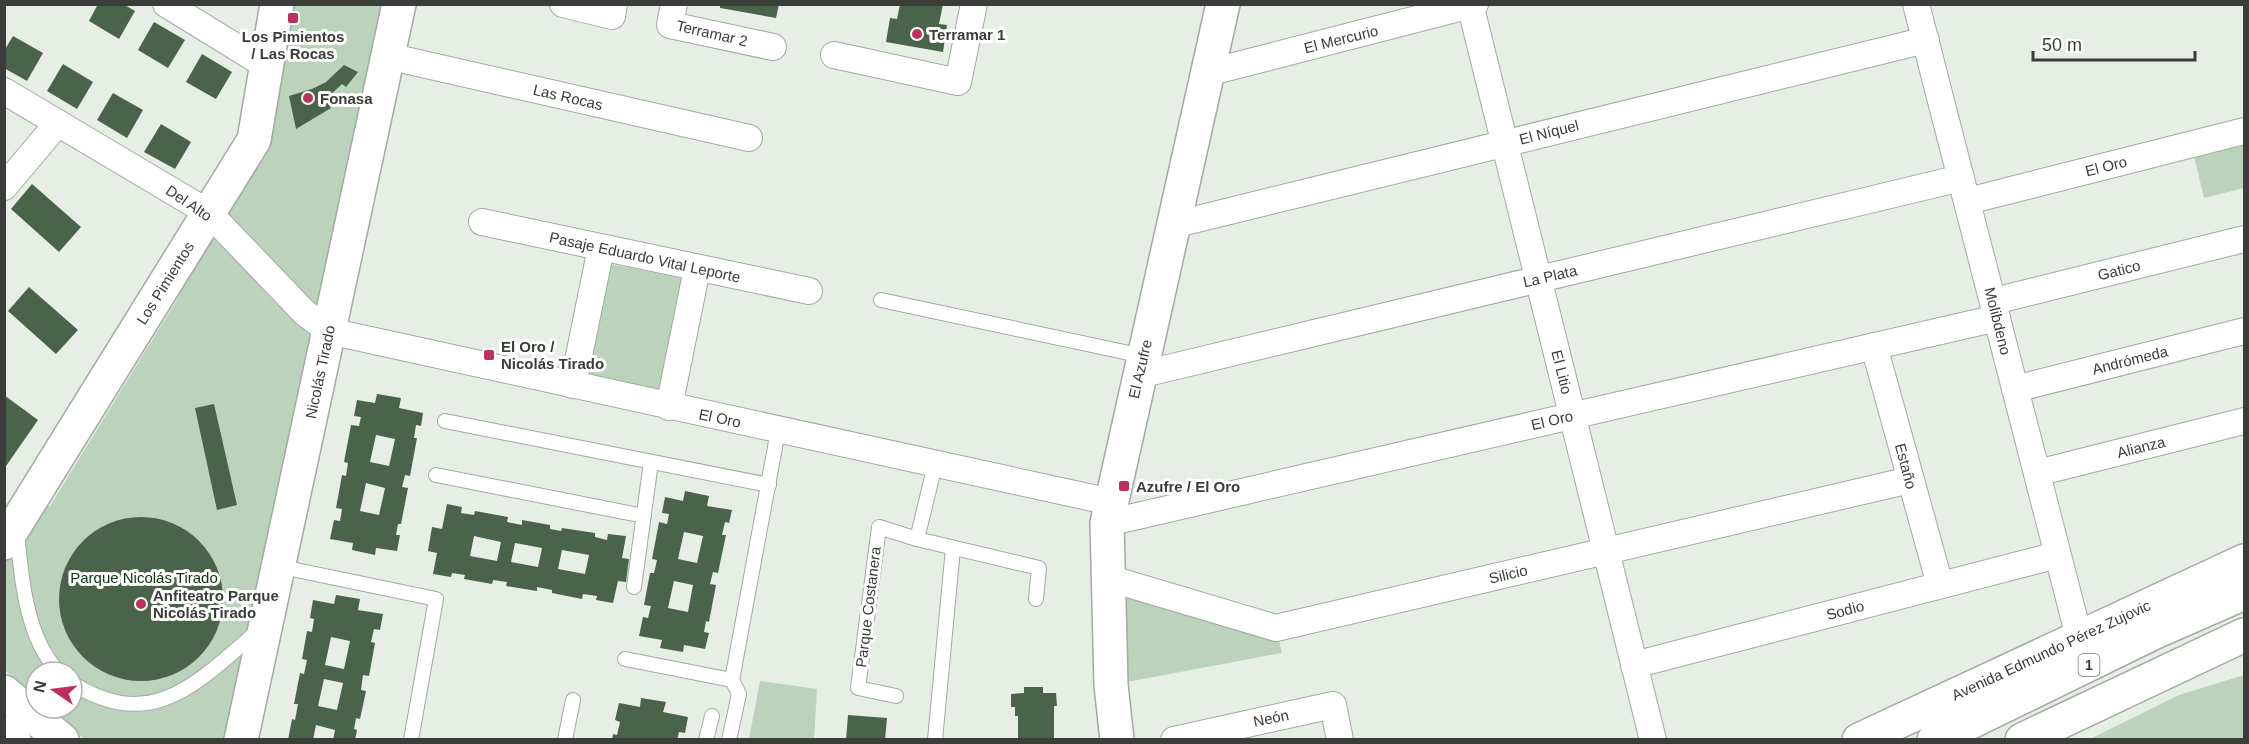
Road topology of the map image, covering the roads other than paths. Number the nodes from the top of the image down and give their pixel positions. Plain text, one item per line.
1 (166, 4) edge
2 (277, 4) edge
3 (399, 4) edge
4 (563, 4) edge
5 (615, 4) edge
6 (674, 4) edge
7 (974, 4) edge
8 (1222, 4) edge
9 (1916, 4) edge
10 (1472, 5) edge
11 (1926, 40) junction
12 (773, 47) dead end
13 (834, 55) dead end
14 (387, 56) junction
15 (267, 66) junction
16 (1207, 73) junction
17 (4, 90) edge
18 (58, 123) junction
19 (2244, 131) edge
20 (749, 138) dead end
21 (1505, 143) junction
22 (4, 187) edge
23 (1964, 190) junction
24 (209, 213) junction
25 (482, 222) dead end
26 (1173, 225) junction
27 (2244, 239) edge
28 (601, 248) junction
29 (697, 269) junction
30 (1538, 279) junction
31 (809, 291) dead end
32 (881, 300) dead end
33 (1995, 309) junction
34 (329, 331) junction
35 (2244, 332) edge
36 (1874, 346) junction
37 (1141, 366) junction
38 (573, 385) junction
39 (2015, 389) junction
40 (669, 407) junction
41 (1572, 415) junction
42 (446, 421) dead end
43 (2244, 421) edge
44 (778, 431) junction
45 (651, 462) junction
46 (935, 465) junction
47 (2037, 474) junction
48 (436, 475) dead end
49 (1910, 480) junction
50 (769, 485) junction
51 (1109, 512) junction
52 (644, 516) junction
53 (10, 534) edge
54 (917, 539) junction
55 (953, 548) junction
56 (1606, 551) junction
57 (2057, 555) junction
58 (2244, 561) edge
59 (277, 566) junction
60 (1108, 578) junction
61 (1940, 585) junction
62 (634, 587) dead end
63 (2244, 592) edge
64 (1036, 599) dead end
65 (265, 624) junction
66 (2244, 635) edge
67 (2079, 637) junction
68 (625, 659) dead end
69 (49, 660) edge
70 (1634, 665) junction
71 (732, 680) junction
72 (84, 691) edge
73 (4, 692) edge
74 (896, 696) dead end
75 (573, 700) dead end
76 (712, 716) dead end
77 (4, 732) edge
78 (14, 740) edge
79 (62, 740) edge
80 (241, 740) edge
81 (411, 740) edge
82 (565, 740) edge
83 (706, 740) edge
84 (729, 740) edge
85 (935, 740) edge
86 (1117, 740) edge
87 (1174, 740) edge
88 (1340, 740) edge
89 (1653, 740) edge
90 (1859, 740) edge
91 (1934, 740) edge
92 (2022, 740) edge

1 - 15 street
2 - 15 main road, Los Pimientos
3 - 14 main road, Nicolás Tirado
4 - 5 street
6 - 12 street, Terramar 2
7 - 13 street
8 - 16 main road, El Azufre
9 - 11 street, Molibdeno
10 - 16 street, El Mercurio
10 - 21 street, El Litio
11 - 21 street, El Níquel
11 - 23 street, Molibdeno
14 - 20 street, Las Rocas
14 - 34 main road, Nicolás Tirado
15 - 24 main road, Los Pimientos
16 - 26 main road, El Azufre
17 - 18 street, Del Alto
18 - 22 street
18 - 24 street, Del Alto
19 - 23 street, El Oro
21 - 26 street, El Níquel
21 - 30 street, El Litio
23 - 30 street, La Plata
23 - 33 street, Molibdeno
24 - 34 street, Del Alto
24 - 53 main road, Los Pimientos
25 - 28 street, Pasaje Eduardo Vital Leporte
26 - 37 main road, El Azufre
27 - 33 street, Gatico
28 - 29 street, Pasaje Eduardo Vital Leporte
28 - 38 street
29 - 31 street, Pasaje Eduardo Vital Leporte
29 - 40 street
30 - 37 street, La Plata
30 - 41 street, El Litio
32 - 37 lane
33 - 36 street, El Oro
33 - 39 street, Molibdeno
34 - 38 street, El Oro
34 - 59 main road, Nicolás Tirado
35 - 39 street, Andrómeda
36 - 41 street, El Oro
36 - 49 street, Estaño
37 - 51 main road, El Azufre
38 - 40 street, El Oro
39 - 47 street, Molibdeno
40 - 44 street, El Oro
41 - 51 street, El Oro
41 - 56 street, El Litio
42 - 45 lane
43 - 47 street, Alianza
44 - 46 street, El Oro
44 - 50 lane
45 - 50 lane
45 - 52 lane
46 - 51 street, El Oro
46 - 54 lane
47 - 57 street, Molibdeno
48 - 52 lane
49 - 56 street, Silicio
49 - 61 street, Estaño
50 - 71 lane
51 - 60 main road, El Azufre
52 - 62 lane
53 - 69 lane
54 - 55 lane, Parque Costanera
54 - 74 lane, Parque Costanera
55 - 64 lane, Parque Costanera
55 - 85 lane
56 - 60 street, Silicio
56 - 70 street, El Litio
57 - 61 street, Sodio
57 - 67 street, Molibdeno
58 - 67 main road, Avenida Edmundo Pérez Zujovic
59 - 65 main road, Nicolás Tirado
59 - 81 lane
60 - 86 main road, El Azufre
61 - 70 street, Sodio
63 - 91 main road, Avenida Edmundo Pérez Zujovic / 1
65 - 72 lane
65 - 80 main road, Nicolás Tirado
66 - 92 main road
67 - 90 main road, Avenida Edmundo Pérez Zujovic
68 - 71 lane
70 - 89 street, El Litio
71 - 84 lane
73 - 79 main road
75 - 82 lane
76 - 83 lane
77 - 78 main road
87 - 88 street, Neón

